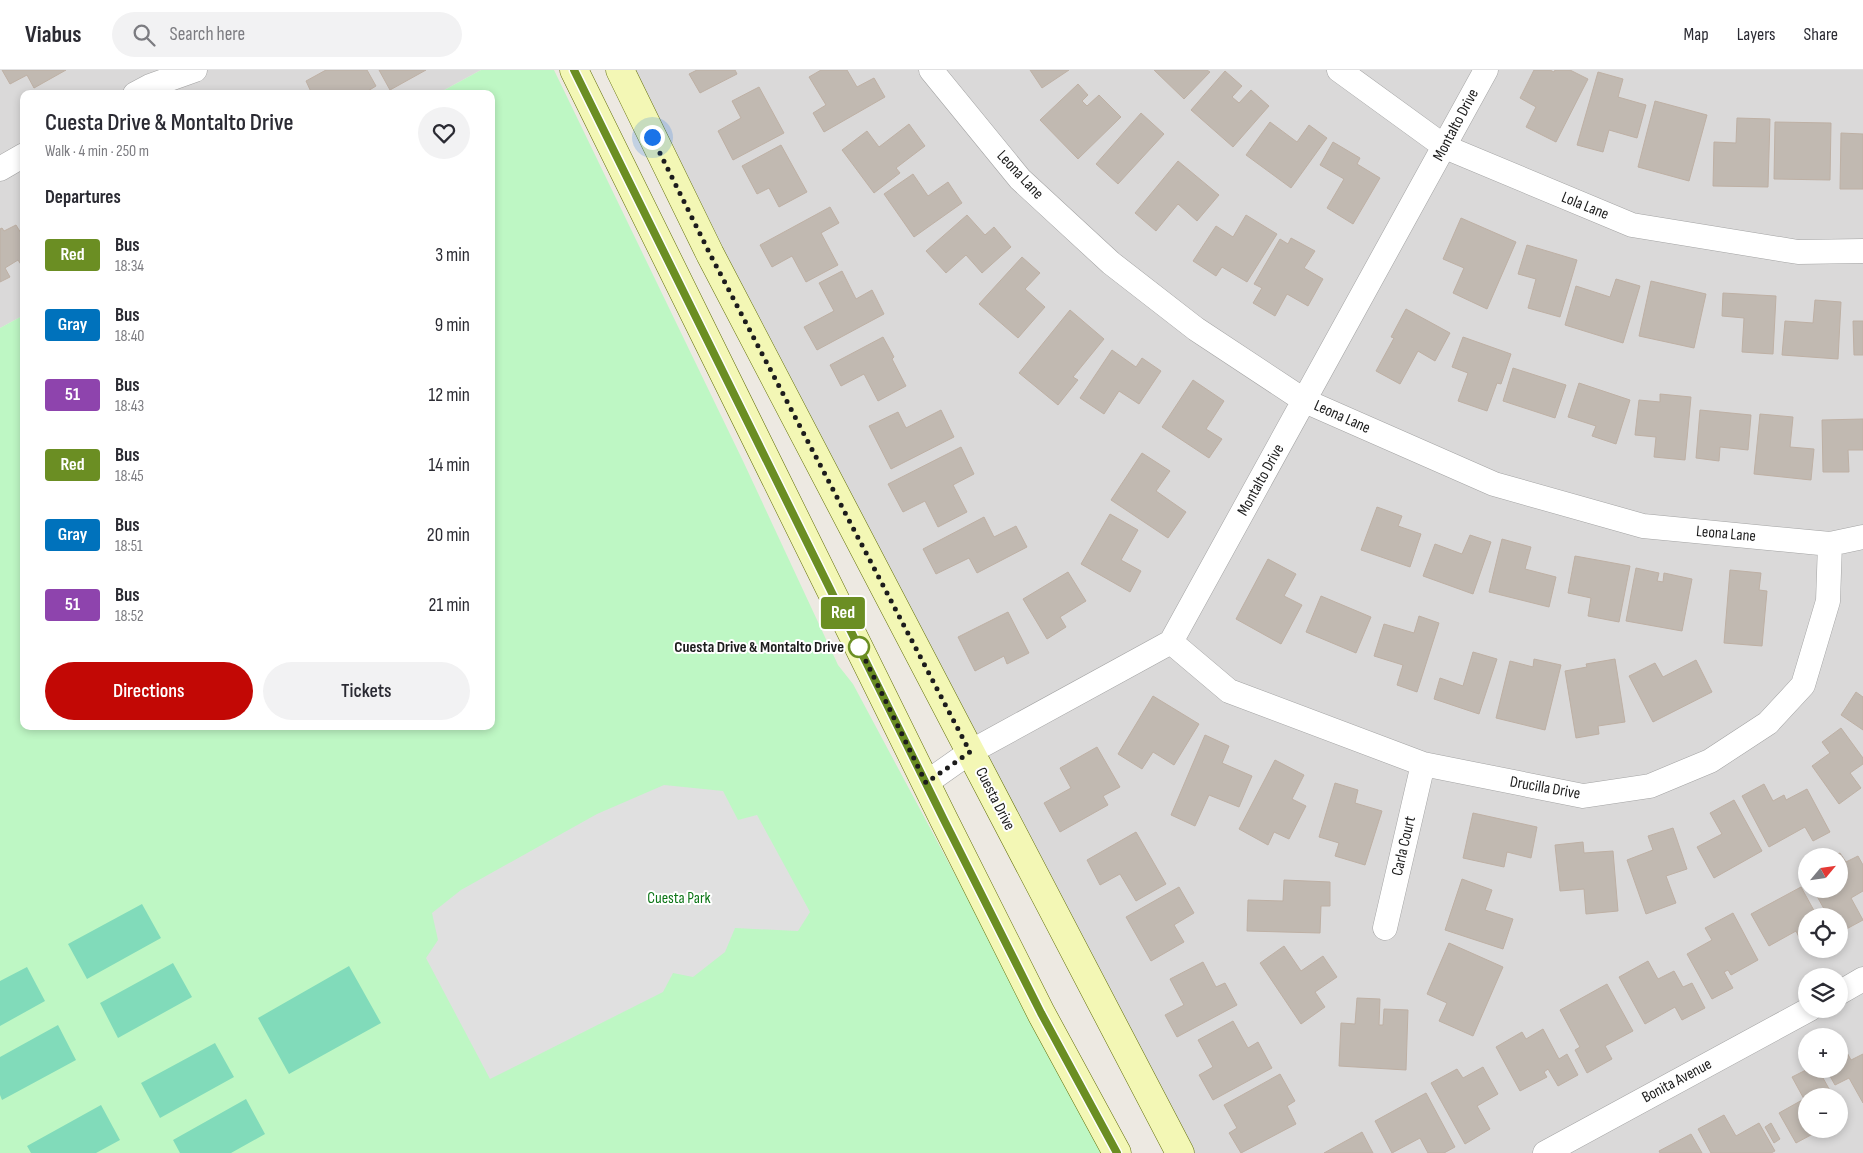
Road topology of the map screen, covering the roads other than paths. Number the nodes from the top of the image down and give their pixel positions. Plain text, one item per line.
1 (195, 70) edge
2 (574, 70) edge
3 (620, 70) edge
4 (931, 70) edge
5 (1339, 70) edge
6 (1486, 70) edge
7 (142, 83) edge
8 (1445, 147) junction
9 (20, 158) edge
10 (0, 169) edge
11 (1863, 251) edge
12 (1305, 401) junction
13 (1863, 537) edge
14 (1830, 544) junction
15 (1171, 642) junction
16 (970, 752) junction
17 (1423, 764) junction
18 (926, 783) junction
19 (1385, 928) dead end
20 (1863, 979) edge
21 (1848, 988) edge
22 (1798, 1015) edge
23 (1117, 1153) edge
24 (1180, 1153) edge
25 (1544, 1153) edge

1 - 7 street
2 - 18 main road
3 - 16 main road, Cuesta Drive
4 - 12 street, Leona Lane
5 - 8 street, Lola Lane
6 - 8 street, Montalto Drive
8 - 11 street, Lola Lane
8 - 12 street, Montalto Drive
9 - 10 street
12 - 14 street, Leona Lane
12 - 15 street, Montalto Drive
13 - 14 street, Leona Lane
14 - 17 street, Drucilla Drive
15 - 16 street
15 - 17 street, Drucilla Drive
16 - 18 street
16 - 24 main road, Cuesta Drive
17 - 19 street, Carla Court
18 - 23 main road
20 - 21 street
22 - 25 street, Bonita Avenue

